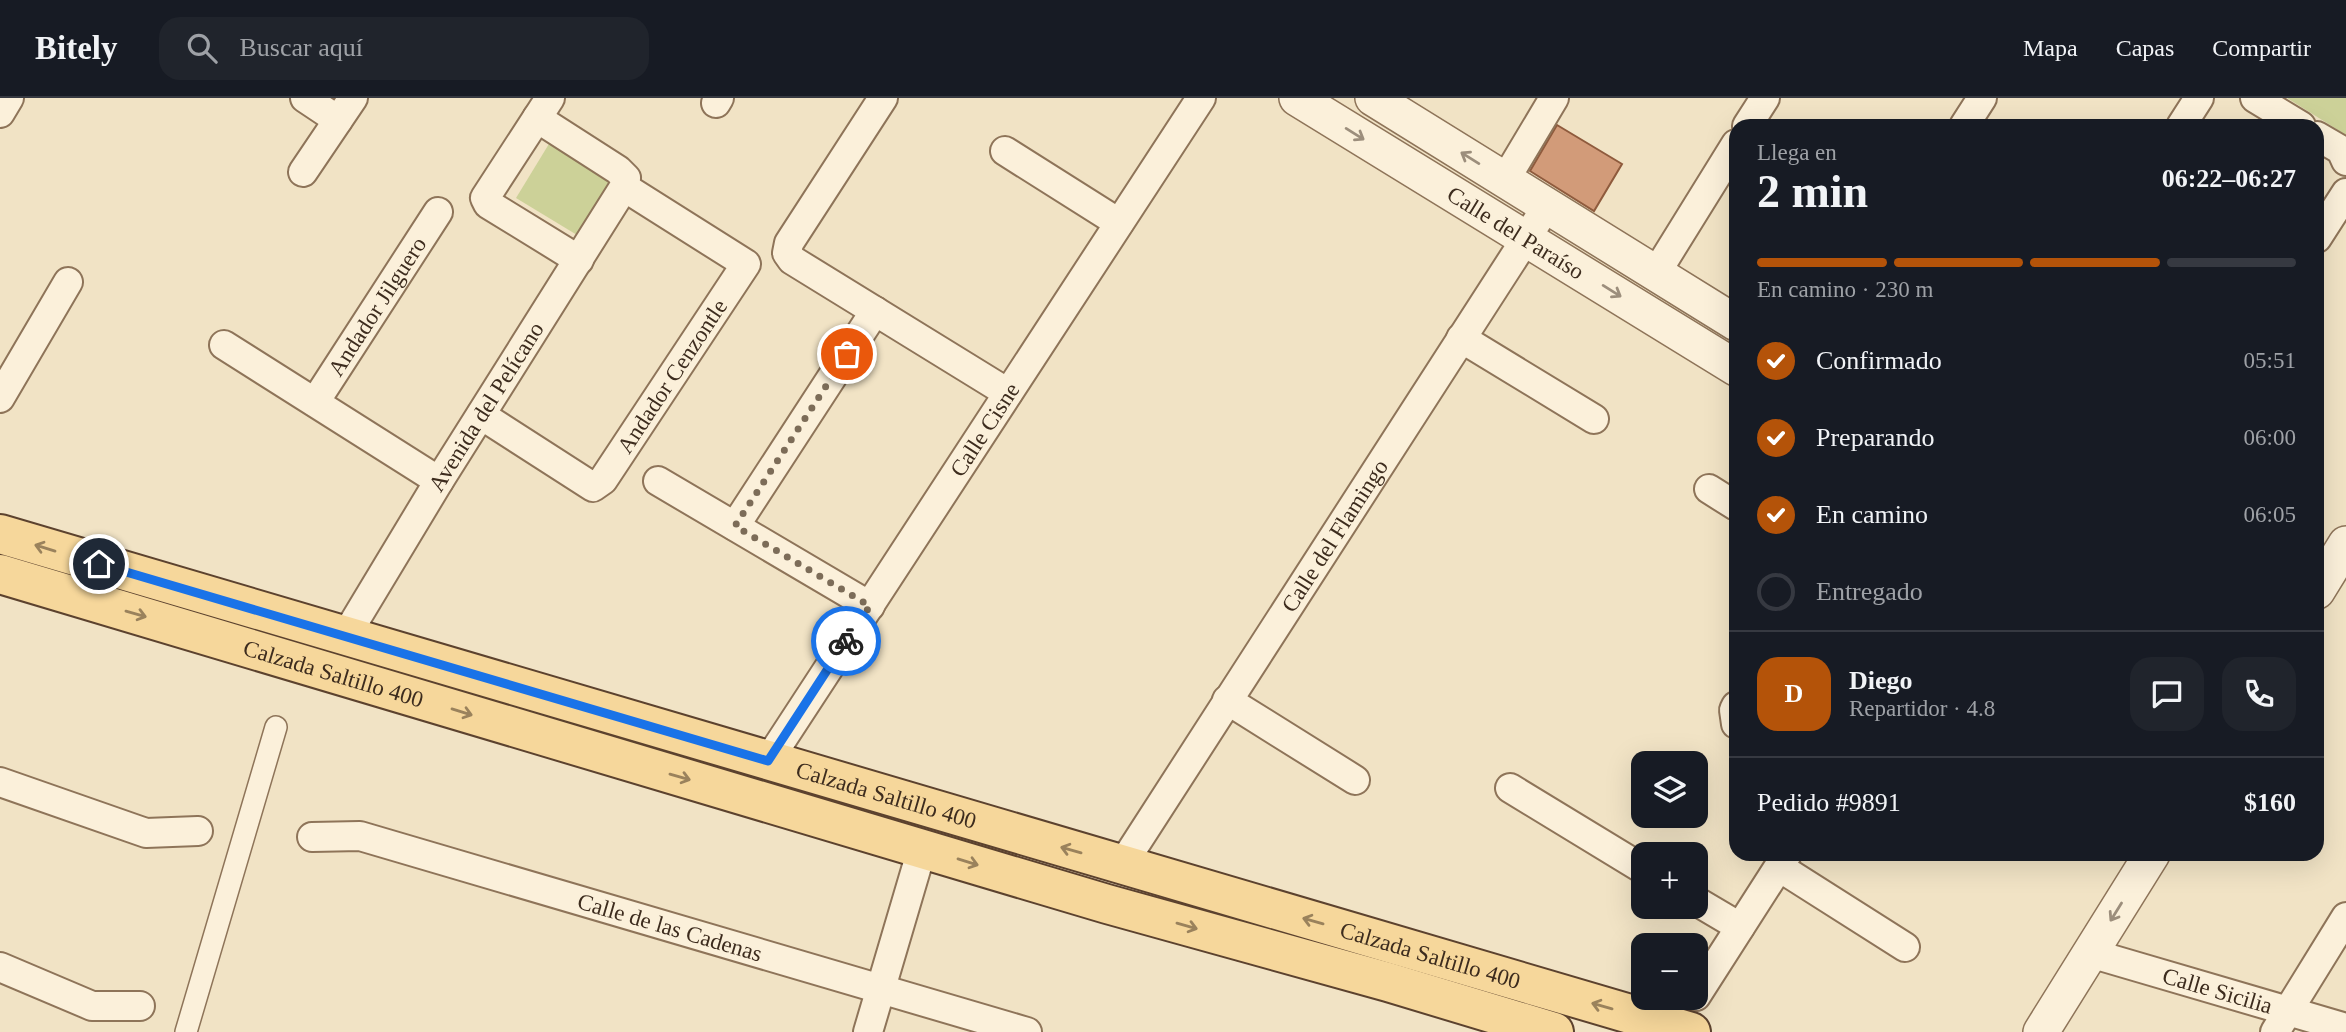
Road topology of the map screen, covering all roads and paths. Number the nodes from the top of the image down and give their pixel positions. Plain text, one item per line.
1 (9, 98) edge
2 (305, 98) edge
3 (883, 98) edge
4 (1201, 98) edge
5 (1297, 98) edge
6 (1373, 98) edge
7 (1554, 98) edge
8 (1765, 98) edge
9 (1982, 98) edge
10 (2199, 98) edge
11 (2255, 98) edge
12 (543, 108) edge
13 (345, 109) edge
14 (0, 113) edge
15 (1752, 119) edge
16 (1968, 119) edge
17 (2186, 119) edge
18 (2290, 119) edge
19 (2324, 140) edge
20 (1005, 151) dead end
21 (1729, 155) edge
22 (2346, 161) edge
23 (303, 172) dead end
24 (1505, 180) junction
25 (625, 182) junction
26 (2346, 193) edge
27 (1547, 206) junction
28 (438, 212) dead end
29 (1119, 223) junction
30 (2324, 227) edge
31 (1525, 238) junction
32 (579, 260) junction
33 (1656, 273) junction
34 (68, 282) dead end
35 (875, 311) junction
36 (1729, 319) edge
37 (1461, 338) junction
38 (224, 345) dead end
39 (1729, 364) edge
40 (1008, 393) junction
41 (0, 398) edge
42 (315, 402) junction
43 (481, 415) junction
44 (1594, 419) dead end
45 (439, 481) junction
46 (658, 481) dead end
47 (1709, 489) dead end
48 (1729, 502) edge
49 (735, 526) junction
50 (0, 534) edge
51 (2346, 544) edge
52 (0, 574) edge
53 (2324, 580) edge
54 (870, 606) junction
55 (345, 637) junction
56 (1227, 701) junction
57 (276, 727) dead end
58 (768, 761) junction
59 (1355, 780) dead end
60 (0, 782) edge
61 (1510, 788) dead end
62 (198, 831) dead end
63 (312, 837) dead end
64 (922, 849) junction
65 (1782, 861) edge
66 (1784, 861) edge
67 (2148, 861) edge
68 (1631, 862) edge
69 (1122, 865) junction
70 (1708, 908) edge
71 (2346, 917) edge
72 (1740, 928) junction
73 (1905, 947) dead end
74 (2090, 953) junction
75 (0, 967) edge
76 (881, 989) junction
77 (140, 1006) dead end
78 (1689, 1013) edge
79 (2281, 1021) edge
80 (2346, 1028) edge
81 (186, 1032) edge
82 (868, 1032) edge
83 (1027, 1032) edge
84 (1554, 1032) edge
85 (2041, 1032) edge

1 - 14 street
2 - 13 street
3 - 35 street
4 - 29 street, Calle Cisne
5 -> 31 street, Calle del Paraíso
24 -> 6 street, Calle del Paraíso
7 - 24 street
8 - 15 street
9 - 16 street
10 - 17 street
11 - 18 street
12 - 25 street
12 - 32 street
13 - 23 street
19 - 22 street
20 - 29 street
21 - 33 street
24 - 27 street, Calle del Paraíso
25 - 32 street, Avenida del Pelícano
25 - 43 street, Andador Cenzontle
26 - 30 street
27 - 31 street, Calle del Flamingo
27 - 33 street, Calle del Paraíso
28 - 42 street, Andador Jilguero
29 - 40 street, Calle Cisne
31 - 37 street, Calle del Flamingo
31 -> 39 street, Calle del Paraíso
32 - 43 street, Avenida del Pelícano
33 - 36 street, Calle del Paraíso
34 - 41 street
35 - 40 street
35 - 49 street
37 - 44 street
37 - 56 street, Calle del Flamingo
38 - 42 street
40 - 54 street, Calle Cisne
42 - 45 street
43 - 45 street, Avenida del Pelícano
45 - 55 street, Avenida del Pelícano
46 - 49 street
47 - 48 street
49 - 54 street
55 -> 50 main road, Calzada Saltillo 400
51 - 53 street
52 -> 64 main road, Calzada Saltillo 400
54 - 58 street, Calle Cisne
55 - 58 main road, Calzada Saltillo 400
56 - 59 street
56 - 69 street, Calle del Flamingo
57 - 81 street
69 -> 58 main road, Calzada Saltillo 400
60 - 62 street
61 - 68 street
63 - 76 street, Calle de las Cadenas
64 - 76 street
64 -> 84 main road, Calzada Saltillo 400
65 - 72 street
66 - 73 street
67 -> 74 street
78 -> 69 main road, Calzada Saltillo 400
70 - 72 street
71 - 79 street
72 - 78 street
74 - 79 street, Calle Sicilia
74 - 85 street
75 - 77 street
76 - 82 street
76 - 83 street, Calle de las Cadenas
79 - 80 street, Calle Sicilia

